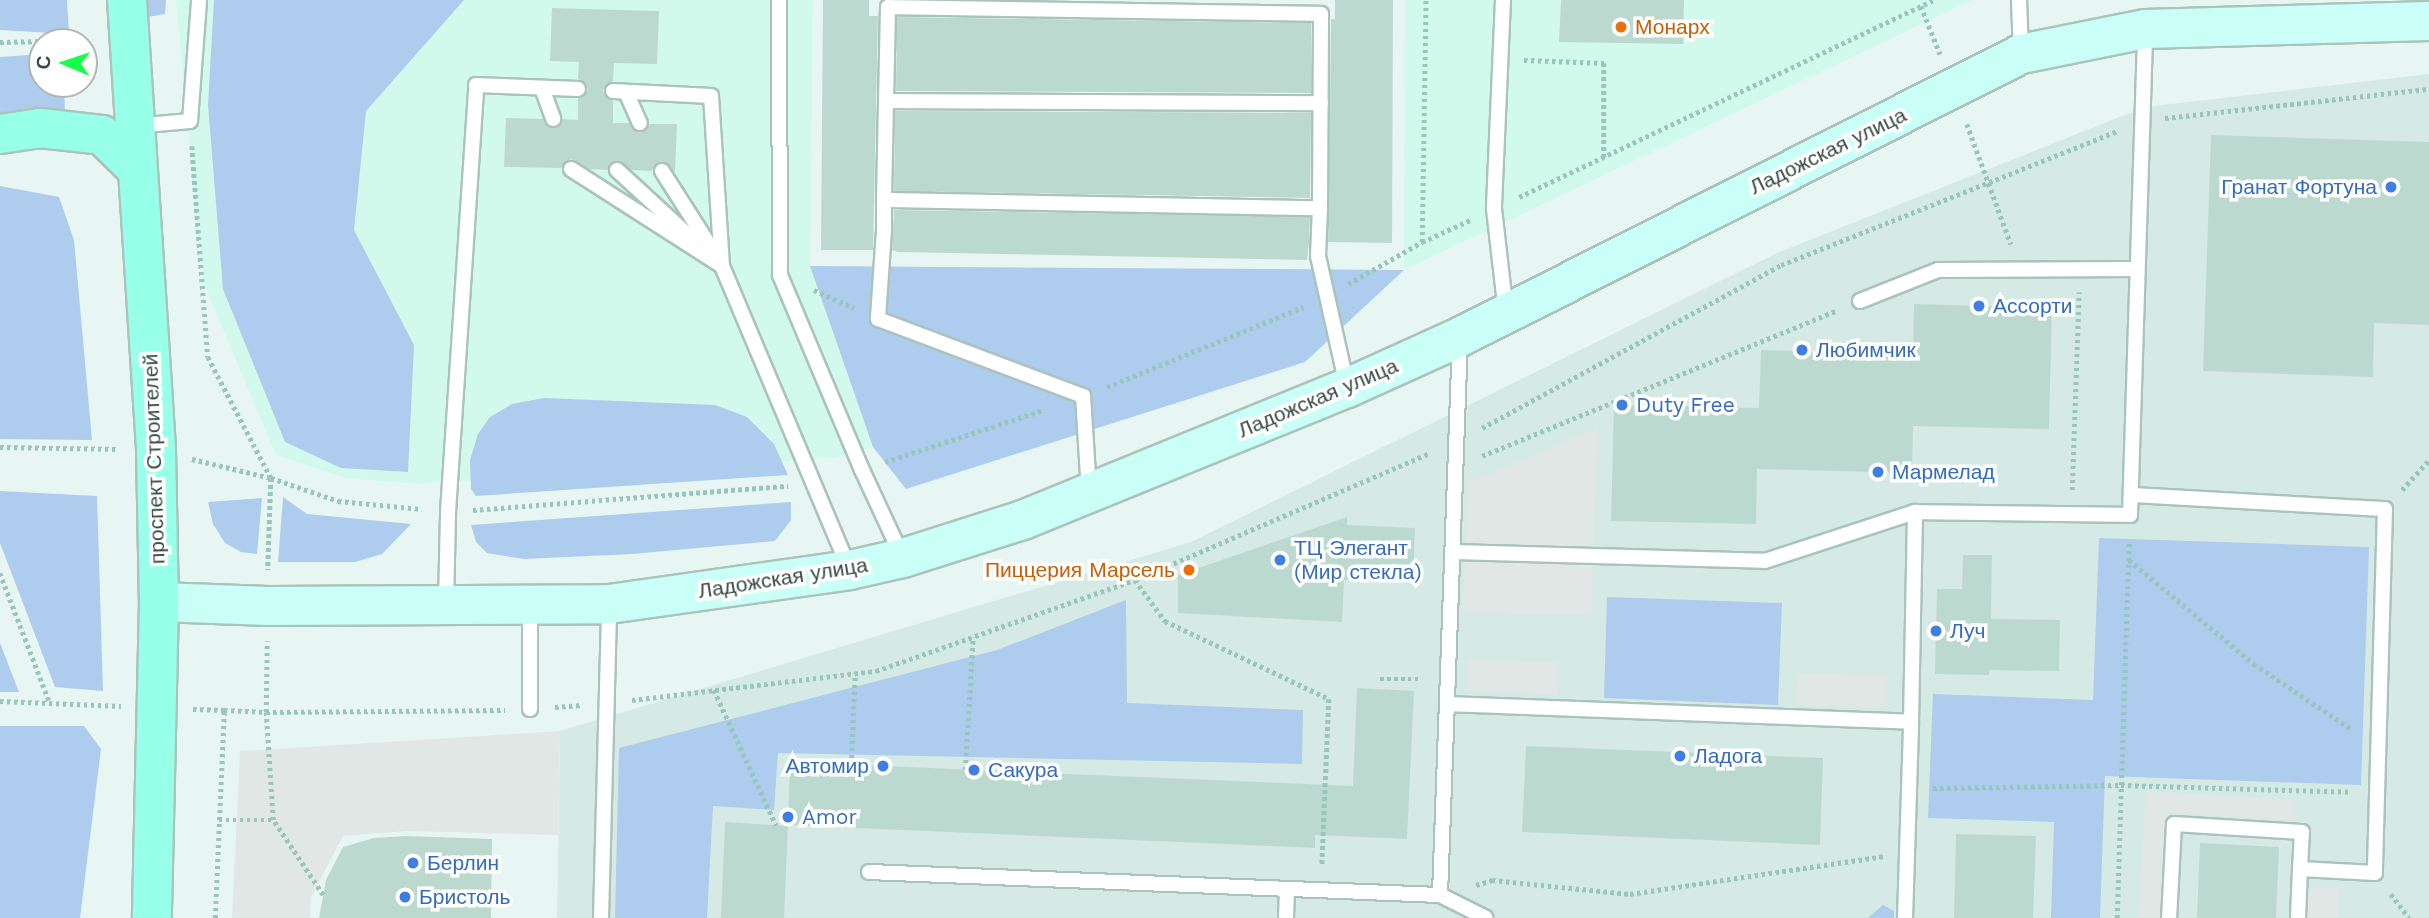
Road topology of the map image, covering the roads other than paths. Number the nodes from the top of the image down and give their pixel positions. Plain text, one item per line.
1 (127, 0) edge
2 (200, 0) edge
3 (779, 0) edge
4 (1503, 0) edge
5 (2019, 0) edge
6 (2429, 21) edge
7 (2145, 29) junction
8 (2021, 54) junction
9 (542, 88) junction
10 (578, 89) dead end
11 (886, 101) junction
12 (1321, 103) junction
13 (553, 119) dead end
14 (640, 124) dead end
15 (135, 126) junction
16 (0, 134) edge
17 (137, 169) junction
18 (571, 169) dead end
19 (617, 170) dead end
20 (662, 171) dead end
21 (884, 200) junction
22 (1320, 208) junction
23 (722, 267) junction
24 (2137, 269) junction
25 (1860, 301) road end
26 (1506, 314) junction
27 (1460, 337) junction
28 (1347, 388) junction
29 (1089, 494) junction
30 (2131, 495) junction
31 (1915, 512) junction
32 (1452, 552) junction
33 (903, 558) junction
34 (850, 570) junction
35 (159, 602) junction
36 (609, 604) junction
37 (446, 605) junction
38 (530, 605) junction
39 (1447, 704) junction
40 (530, 709) road end
41 (1911, 722) junction
42 (2300, 869) junction
43 (869, 872) dead end
44 (1287, 889) junction
45 (1440, 895) junction
46 (152, 918) edge
47 (601, 918) edge
48 (1286, 918) edge
49 (1486, 918) edge
50 (1905, 918) edge
51 (2169, 918) edge
52 (2298, 918) edge

1 - 15 main road, проспект Строителей
2 - 15 lane
3 - 33 lane
4 - 26 lane
5 - 8 lane
6 - 7 street, Ладожская улица
7 - 8 street, Ладожская улица
7 - 24 lane
8 - 26 street, Ладожская улица
9 - 10 lane
9 - 13 lane
9 - 37 lane
11 - 12 lane
11 - 12 lane
11 - 21 lane
12 - 22 lane
14 - 23 lane
15 - 17 main road, проспект Строителей
16 - 17 main road
17 - 35 main road, проспект Строителей
18 - 23 lane
19 - 23 lane
20 - 23 lane
21 - 22 lane
21 - 29 lane
22 - 28 lane
23 - 34 lane
24 - 25 lane
24 - 30 lane
26 - 27 street, Ладожская улица
27 - 28 street, Ладожская улица
27 - 32 lane
28 - 29 street, Ладожская улица
29 - 33 street, Ладожская улица
30 - 31 lane
30 - 42 lane
31 - 32 lane
31 - 41 lane
32 - 39 lane
33 - 34 street, Ладожская улица
34 - 36 street, Ладожская улица
35 - 37 street, Ладожская улица
35 - 46 main road, проспект Строителей
36 - 38 street, Ладожская улица
36 - 47 lane
37 - 38 street, Ладожская улица
38 - 40 lane
39 - 41 lane
39 - 45 lane
41 - 50 lane
42 - 51 lane
42 - 52 lane
43 - 44 lane
44 - 45 lane
44 - 48 lane
45 - 49 lane

